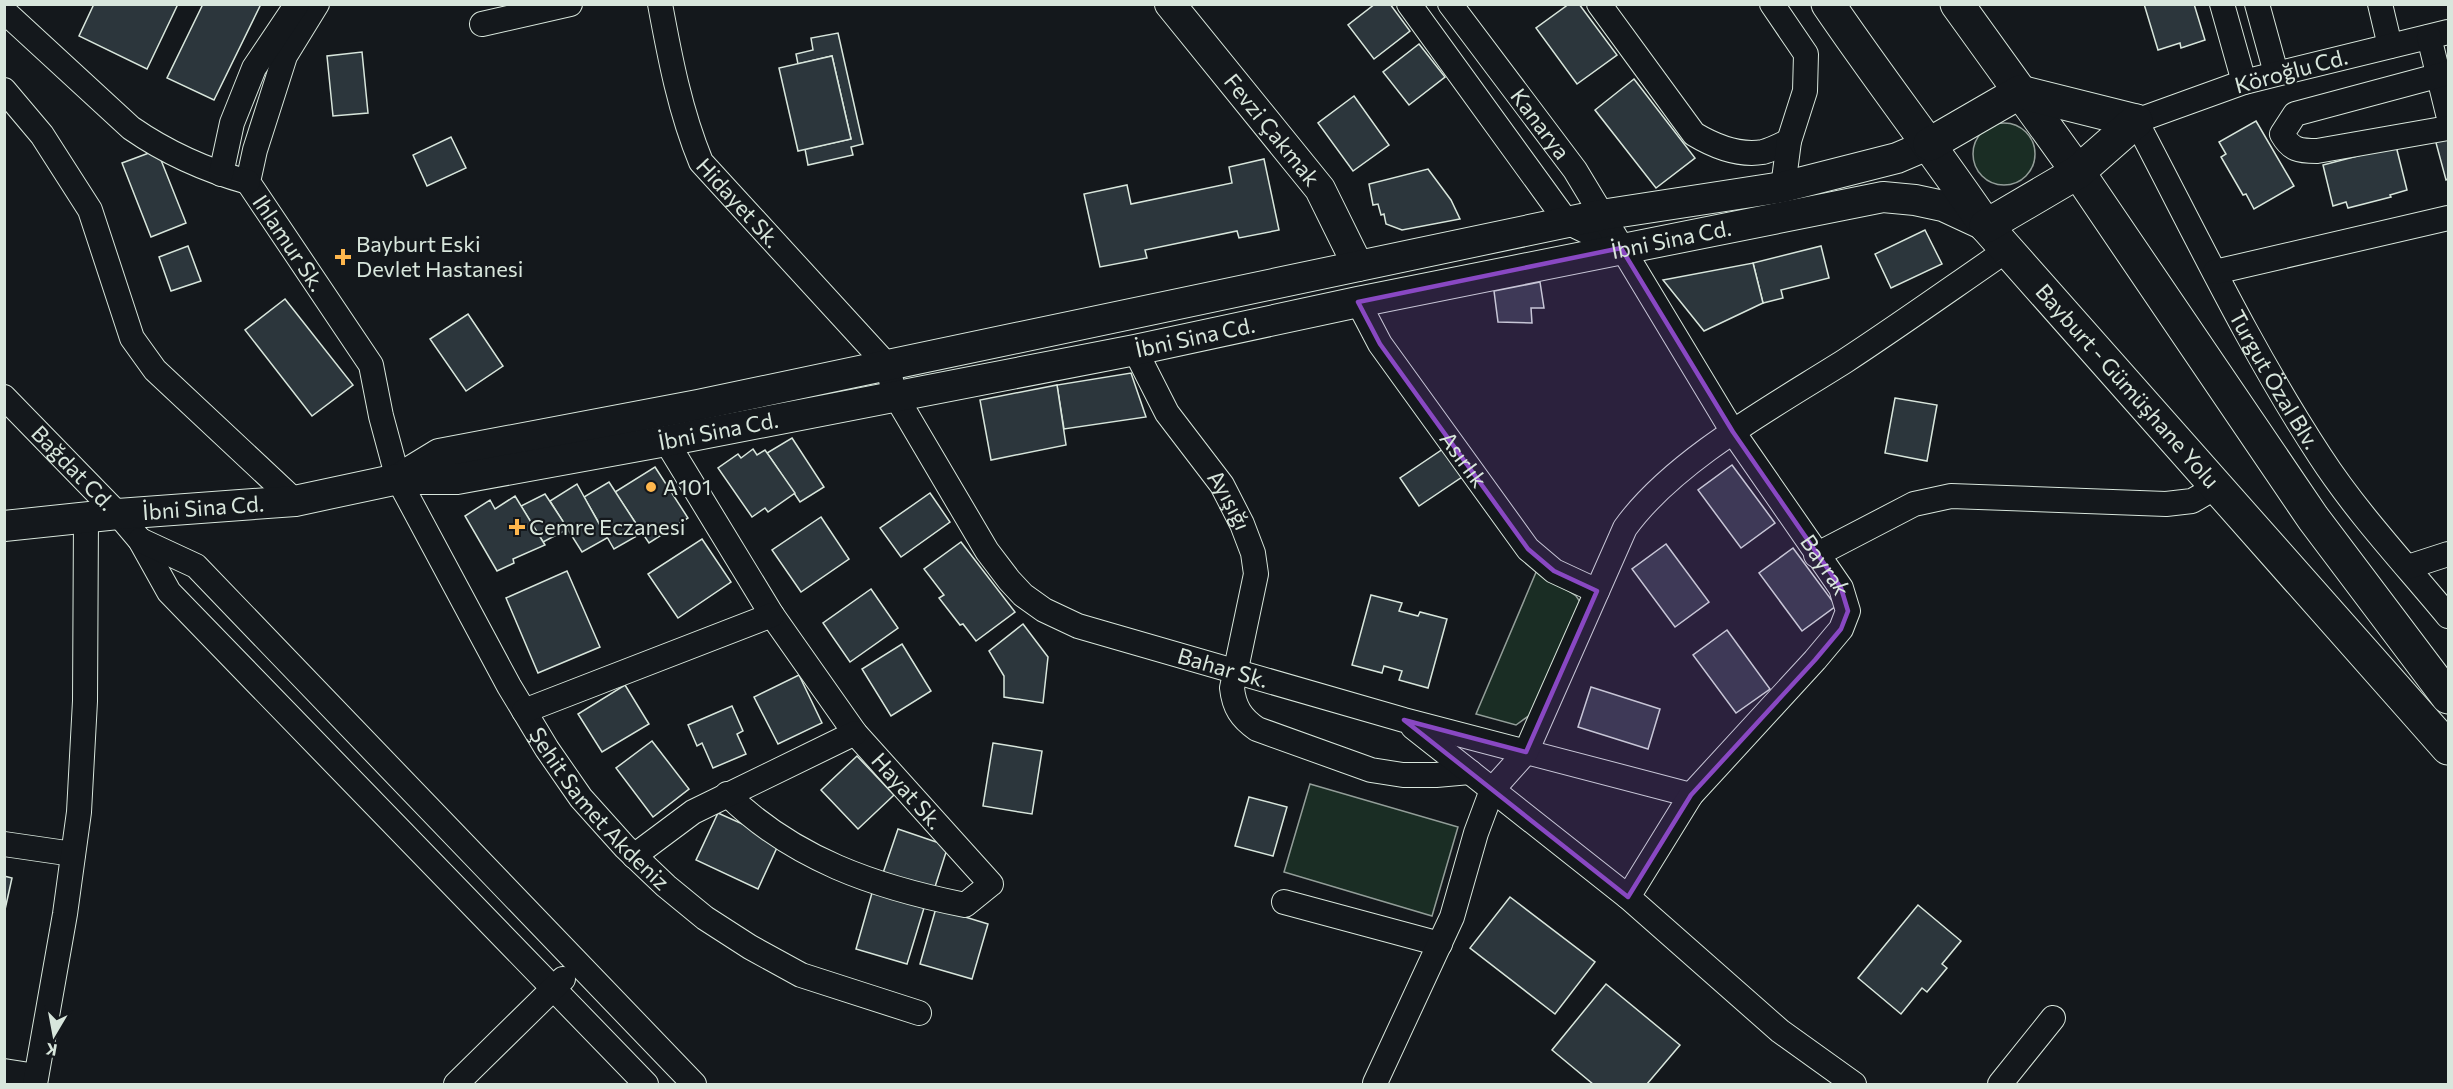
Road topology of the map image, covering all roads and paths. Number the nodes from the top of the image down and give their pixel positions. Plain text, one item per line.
1 (297, 4) edge
2 (317, 4) edge
3 (570, 4) edge
4 (660, 4) edge
5 (1170, 4) edge
6 (1409, 4) edge
7 (1450, 4) edge
8 (1599, 4) edge
9 (1772, 4) edge
10 (1828, 4) edge
11 (1957, 4) edge
12 (2222, 4) edge
13 (2257, 4) edge
14 (2380, 4) edge
15 (4, 11) edge
16 (482, 24) dead end
17 (2439, 34) edge
18 (2390, 46) junction
19 (2276, 73) junction
20 (2444, 74) edge
21 (2244, 82) junction
22 (4, 90) edge
23 (2020, 92) junction
24 (2448, 114) edge
25 (2136, 120) junction
26 (2448, 128) edge
27 (1789, 141) junction
28 (1930, 144) junction
29 (2078, 172) junction
30 (221, 174) junction
31 (248, 182) junction
32 (1783, 187) junction
33 (1601, 214) junction
34 (2448, 218) edge
35 (1567, 222) junction
36 (1996, 238) junction
37 (1621, 248) junction
38 (1358, 266) junction
39 (2215, 272) junction
40 (1358, 302) junction
41 (1135, 350) junction
42 (887, 365) junction
43 (895, 395) junction
44 (4, 397) edge
45 (1733, 432) junction
46 (666, 441) junction
47 (398, 479) junction
48 (2216, 487) junction
49 (295, 501) junction
50 (118, 514) junction
51 (86, 517) junction
52 (4, 526) edge
53 (140, 540) junction
54 (2448, 554) edge
55 (1816, 555) junction
56 (2408, 567) junction
57 (1597, 591) junction
58 (772, 615) junction
59 (2448, 616) edge
60 (1235, 671) junction
61 (2448, 698) edge
62 (524, 711) junction
63 (1404, 720) junction
64 (855, 733) junction
65 (2448, 748) edge
66 (1526, 752) junction
67 (1470, 772) junction
68 (1492, 790) junction
69 (727, 794) junction
70 (1691, 795) junction
71 (4, 844) edge
72 (73, 854) junction
73 (634, 856) junction
74 (1628, 897) junction
75 (1284, 902) dead end
76 (1440, 944) junction
77 (579, 964) junction
78 (553, 989) junction
79 (919, 1013) dead end
80 (2053, 1018) dead end
81 (4, 1071) edge
82 (35, 1080) edge
83 (1375, 1083) dead end
84 (456, 1084) edge
85 (646, 1084) edge
86 (694, 1084) edge
87 (1854, 1084) edge
88 (2000, 1084) edge

1 - 30 street
2 - 31 street, Ihlamur Sk.
3 - 16 street
4 - 42 street, Hidayet Sk.
5 - 38 main road, Fevzi Çakmak
6 - 35 street
7 - 33 street, Kanarya
8 - 27 street
9 - 27 street
10 - 28 highway, Bayburt - Gümüşhane Yolu
11 - 23 highway
12 - 21 street
13 - 19 street
14 - 18 street
15 - 30 street
17 - 18 street, Köroğlu Cd.
17 - 20 street
18 - 19 street, Köroğlu Cd.
19 - 21 street, Köroğlu Cd.
20 - 24 street
20 - 26 street
21 - 25 street, Köroğlu Cd.
22 - 49 street
23 - 25 highway
23 - 28 highway
23 - 29 highway
25 - 29 highway
25 - 39 street, Turgut Özal Blv.
27 - 32 street
28 - 32 main road, İbni Sina Cd.
28 - 36 highway, Bayburt - Gümüşhane Yolu
29 - 36 highway
29 - 61 highway
30 - 31 street
31 - 47 street, Ihlamur Sk.
32 - 33 main road, İbni Sina Cd.
33 - 35 main road, İbni Sina Cd.
33 - 37 street, Kanarya
34 - 39 street
35 - 37 street
35 - 38 main road, İbni Sina Cd.
36 - 37 main road, İbni Sina Cd.
36 - 45 street
36 - 48 highway, Bayburt - Gümüşhane Yolu
37 - 40 main road, İbni Sina Cd.
37 - 45 street, Bayrak
38 - 42 main road, İbni Sina Cd.
39 - 56 street, Turgut Özal Blv.
40 - 41 main road, İbni Sina Cd.
40 - 57 street, Asırlık
41 - 43 main road, İbni Sina Cd.
41 - 60 street, Ayışığı
42 - 43 street, Bahar Sk.
42 - 47 main road, İbni Sina Cd.
43 - 46 main road, İbni Sina Cd.
43 - 60 street, Bahar Sk.
44 - 50 street, Bağdat Cd.
45 - 55 street, Bayrak
45 - 57 street
46 - 47 main road, İbni Sina Cd.
46 - 58 street, Hayat Sk.
47 - 49 main road, İbni Sina Cd.
47 - 62 street, Şehit Samet Akdeniz
48 - 55 street
48 - 65 highway, Bayburt - Gümüşhane Yolu
49 - 50 main road, İbni Sina Cd.
50 - 51 main road, İbni Sina Cd.
50 - 53 street, Bağdat Cd.
51 - 52 main road, İbni Sina Cd.
51 - 72 street
53 - 77 street
53 - 78 street
54 - 56 street
55 - 70 street, Bayrak
56 - 59 street, Turgut Özal Blv.
57 - 66 street
58 - 62 street
58 - 64 street, Hayat Sk.
60 - 63 street, Bahar Sk.
60 - 67 street, Ayışığı
62 - 73 street, Şehit Samet Akdeniz
63 - 66 street, Bahar Sk.
63 - 67 street
64 - 69 street
64 - 69 street, Hayat Sk.
66 - 68 street
66 - 70 street, Bahar Sk.
67 - 68 street
68 - 74 street
68 - 76 street
69 - 73 street
70 - 74 street, Bayrak
71 - 72 street
72 - 82 street
73 - 79 street, Şehit Samet Akdeniz
74 - 87 street
75 - 76 street
76 - 83 street
77 - 78 street
77 - 86 street
78 - 84 street
78 - 85 street
80 - 88 street
81 - 82 street

